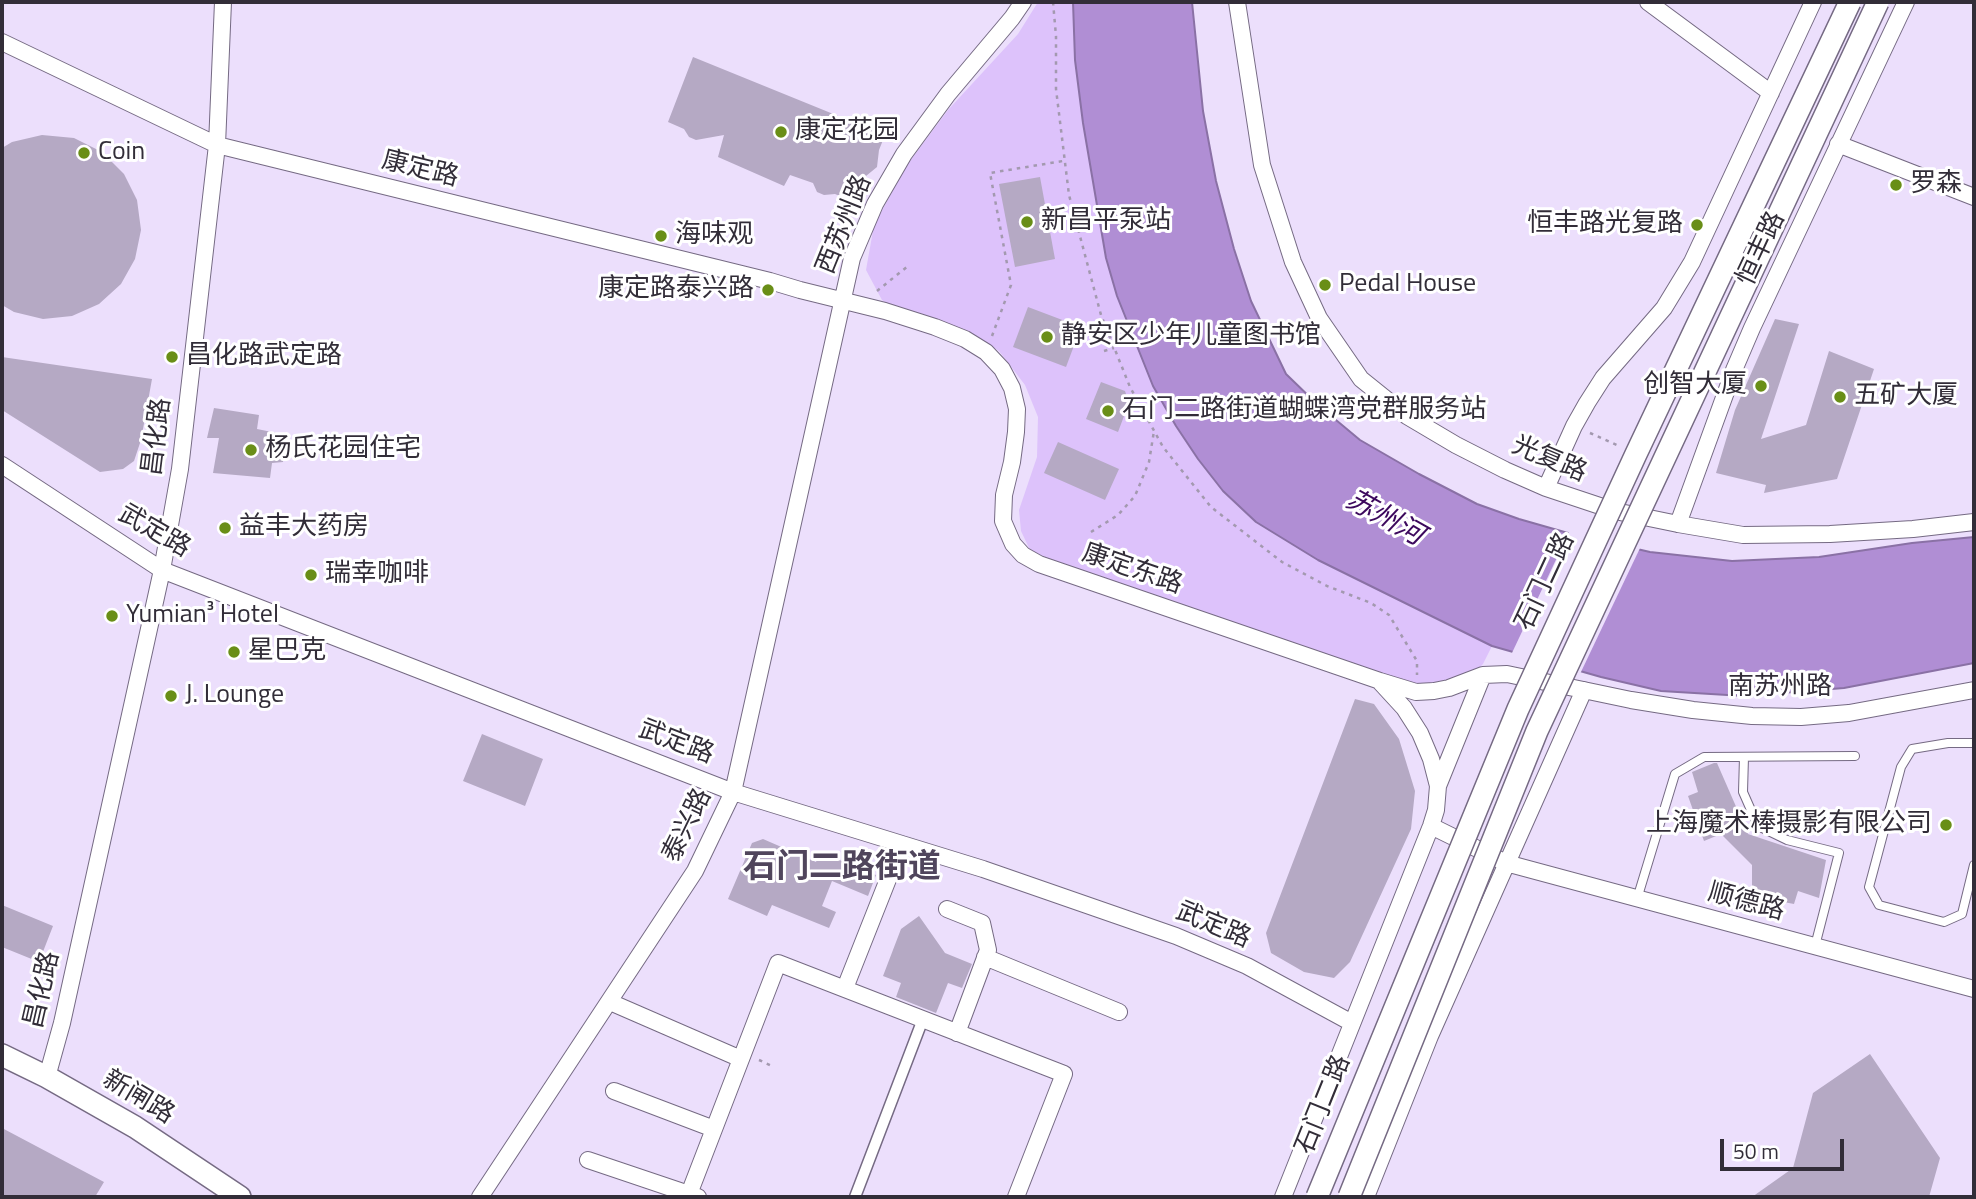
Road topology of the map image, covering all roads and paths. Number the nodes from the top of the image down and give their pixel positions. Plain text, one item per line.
1 (223, 2) edge
2 (1023, 2) edge
3 (1053, 2) edge
4 (1237, 2) edge
5 (1647, 2) edge
6 (1814, 2) edge
7 (1850, 2) edge
8 (1878, 2) edge
9 (1906, 2) edge
10 (2, 42) edge
11 (1771, 93) junction
12 (1838, 144) junction
13 (217, 145) junction
14 (1063, 161) junction
15 (1974, 197) edge
16 (908, 266) dead end
17 (877, 291) dead end
18 (842, 300) junction
19 (1114, 348) junction
20 (1104, 351) dead end
21 (986, 352) junction
22 (1574, 426) junction
23 (1154, 431) junction
24 (1636, 454) junction
25 (2, 465) edge
26 (1546, 488) junction
27 (1974, 522) edge
28 (1678, 524) junction
29 (1091, 532) dead end
30 (162, 570) junction
31 (1483, 675) junction
32 (1380, 681) junction
33 (1584, 690) junction
34 (1974, 690) edge
35 (1416, 692) junction
36 (1974, 743) edge
37 (1855, 755) dead end
38 (1744, 757) junction
39 (1438, 786) junction
40 (733, 792) junction
41 (1431, 825) junction
42 (902, 844) junction
43 (1506, 863) junction
44 (1974, 865) edge
45 (1637, 900) junction
46 (947, 909) dead end
47 (1815, 946) junction
48 (985, 957) junction
49 (845, 988) junction
50 (1974, 989) edge
51 (610, 1002) junction
52 (1119, 1012) dead end
53 (923, 1019) junction
54 (1352, 1023) junction
55 (957, 1032) junction
56 (2, 1055) edge
57 (741, 1059) junction
58 (47, 1077) junction
59 (614, 1091) dead end
60 (714, 1129) junction
61 (588, 1160) dead end
62 (693, 1196) edge
63 (240, 1197) edge
64 (481, 1197) edge
65 (855, 1197) edge
66 (1016, 1197) edge
67 (1283, 1197) edge
68 (1317, 1197) edge
69 (1349, 1197) edge
70 (1366, 1197) edge

1 - 13 street, 昌化路
2 - 18 street, 西苏州路
3 - 14 path
4 - 26 street, 光复路
5 - 11 street
6 - 11 street
7 - 24 main road, 石门二路, bridge
8 - 69 main road, 石门二路, bridge
9 - 12 street, 恒丰路
10 - 13 street, 康定路
11 - 22 street
12 - 15 street
12 - 28 street, 恒丰路
13 - 18 street, 康定路
13 - 30 street, 昌化路
14 - 19 path
14 - 21 path
16 - 17 path
18 - 21 street, 康定东路
18 - 40 street, 泰兴路
19 - 20 path
19 - 23 path
21 - 32 street, 康定东路
22 - 24 path
22 - 26 street
23 - 29 path
23 - 35 path
24 - 68 main road, 石门二路, bridge
25 - 30 street, 武定路
26 - 28 street, 光复路
27 - 28 street, 光复路
30 - 40 street, 武定路
30 - 58 street, 昌化路
31 - 33 street, 康定东路
31 - 35 street, 康定东路
31 - 39 street, 石门二路
32 - 35 street, 康定东路
32 - 39 street, 石门二路
33 - 34 street, 南苏州路
33 - 43 street
36 - 44 lane
37 - 38 lane
38 - 45 lane
38 - 47 lane
39 - 41 street, 石门二路
40 - 42 street, 武定路
40 - 51 street, 泰兴路
41 - 43 street, 顺德路
41 - 54 street, 石门二路
42 - 49 street
42 - 54 street, 武定路
43 - 45 street, 顺德路
43 - 70 street
45 - 47 street, 顺德路
46 - 48 street
47 - 50 street, 顺德路
48 - 52 street
48 - 55 street
49 - 53 street
49 - 57 street
51 - 57 street
51 - 64 street, 泰兴路
53 - 55 street
53 - 65 street
54 - 67 street, 石门二路
55 - 66 street
56 - 58 main road, 新闸路
57 - 60 street
58 - 63 main road, 新闸路
59 - 60 street
60 - 62 street
61 - 62 street

